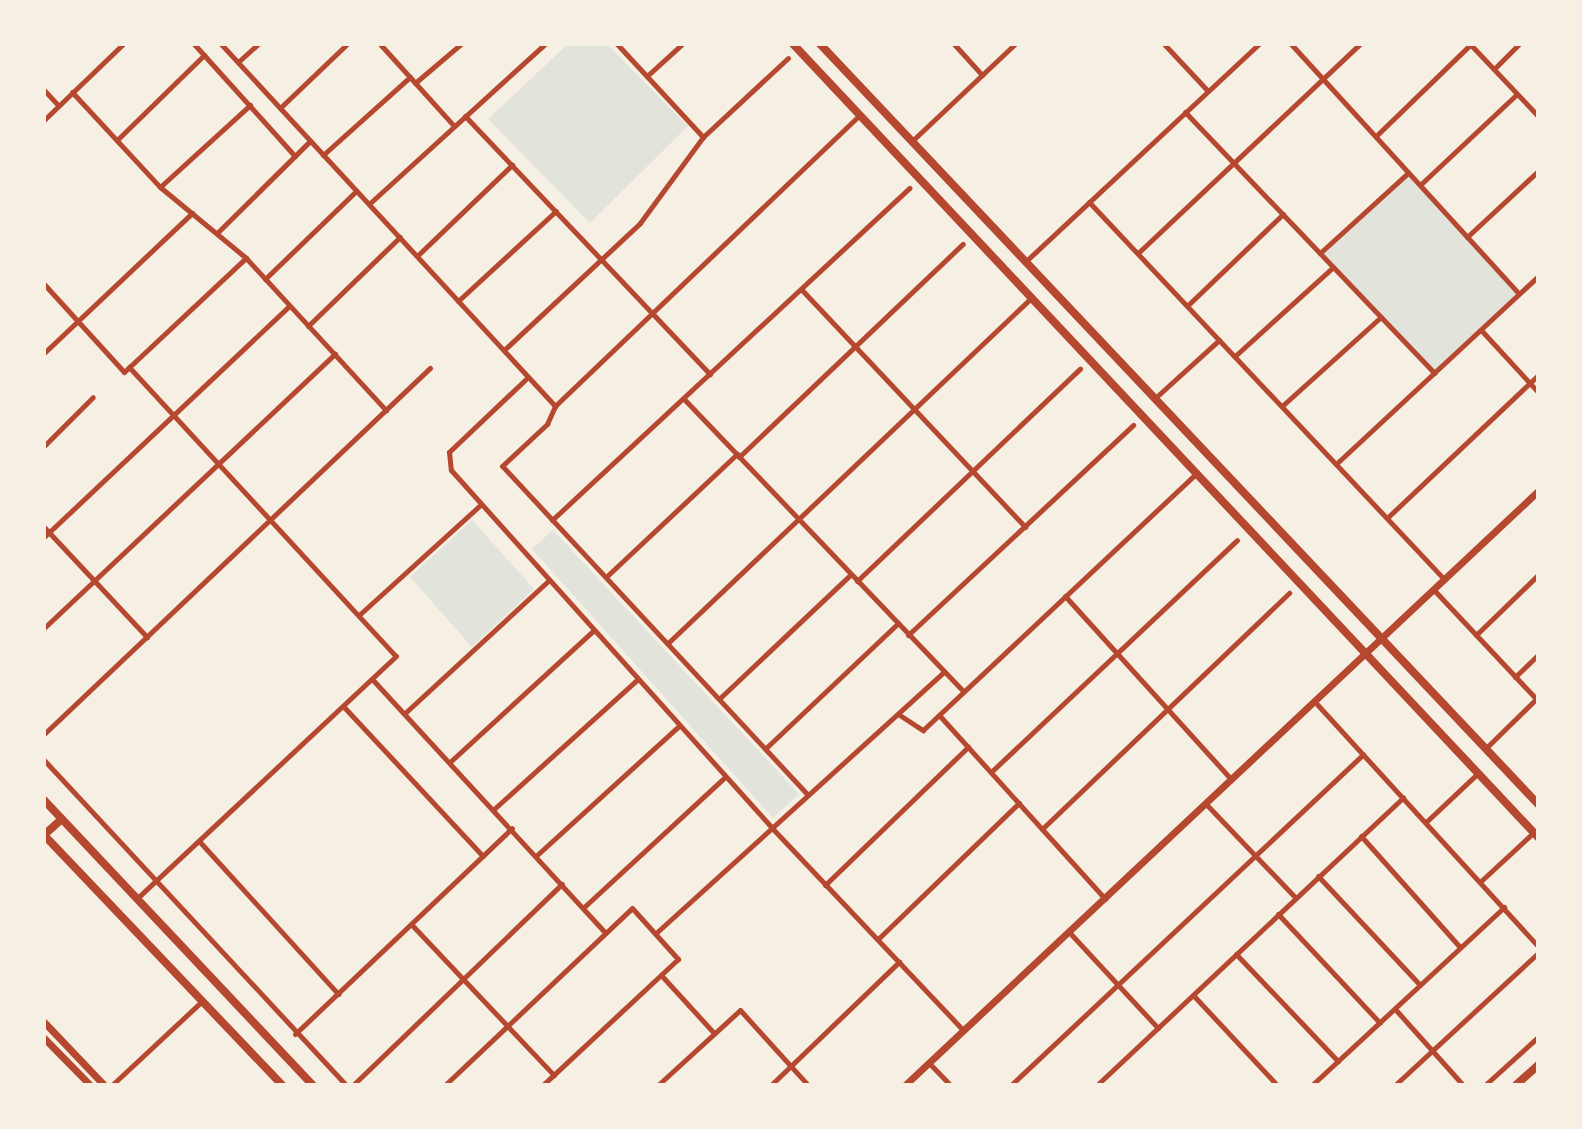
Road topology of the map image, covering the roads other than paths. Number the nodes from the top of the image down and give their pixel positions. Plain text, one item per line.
1 (123, 44) edge
2 (194, 44) edge
3 (221, 44) edge
4 (258, 44) edge
5 (347, 44) edge
6 (380, 44) edge
7 (461, 44) edge
8 (545, 44) edge
9 (617, 44) edge
10 (682, 44) edge
11 (793, 44) edge
12 (820, 44) edge
13 (954, 44) edge
14 (1015, 44) edge
15 (1165, 44) edge
16 (1259, 44) edge
17 (1291, 44) edge
18 (1360, 44) edge
19 (1471, 44) edge
20 (1519, 44) edge
21 (204, 55) junction
22 (788, 58) dead end
23 (238, 62) junction
24 (1494, 69) junction
25 (982, 75) junction
26 (647, 76) junction
27 (410, 77) junction
28 (1323, 80) junction
29 (415, 83) junction
30 (44, 90) edge
31 (1208, 91) junction
32 (72, 92) junction
33 (1517, 94) junction
34 (58, 105) junction
35 (250, 105) junction
36 (280, 108) junction
37 (1185, 113) junction
38 (860, 115) junction
39 (466, 116) junction
40 (1538, 116) edge
41 (44, 120) edge
42 (454, 126) junction
43 (1376, 136) junction
44 (703, 137) junction
45 (117, 141) junction
46 (310, 141) junction
47 (912, 141) junction
48 (323, 155) junction
49 (295, 156) junction
50 (1233, 162) junction
51 (512, 164) junction
52 (1538, 171) edge
53 (1408, 173) junction
54 (1420, 185) junction
55 (160, 187) junction
56 (908, 188) dead end
57 (356, 191) junction
58 (1089, 202) junction
59 (369, 204) junction
60 (556, 211) junction
61 (975, 212) junction
62 (192, 213) junction
63 (1283, 214) junction
64 (963, 225) junction
65 (216, 233) junction
66 (400, 237) junction
67 (1467, 237) junction
68 (963, 244) dead end
69 (1138, 253) junction
70 (1320, 253) junction
71 (599, 256) junction
72 (417, 257) junction
73 (246, 258) junction
74 (1025, 262) junction
75 (1333, 267) junction
76 (1538, 276) edge
77 (265, 279) junction
78 (44, 285) edge
79 (801, 289) junction
80 (1519, 294) junction
81 (1031, 298) junction
82 (458, 301) junction
83 (289, 306) junction
84 (1187, 306) junction
85 (653, 316) junction
86 (1381, 317) junction
87 (78, 322) junction
88 (308, 326) junction
89 (1481, 330) junction
90 (1219, 340) junction
91 (855, 347) junction
92 (504, 351) junction
93 (44, 353) edge
94 (335, 354) junction
95 (1235, 356) junction
96 (129, 367) junction
97 (430, 368) dead end
98 (1080, 369) dead end
99 (1434, 373) junction
100 (710, 374) junction
101 (1538, 375) edge
102 (528, 377) junction
103 (1530, 383) junction
104 (1538, 392) edge
105 (93, 397) dead end
106 (684, 399) junction
107 (1154, 399) junction
108 (555, 406) junction
109 (1282, 406) junction
110 (386, 410) junction
111 (913, 410) junction
112 (174, 414) junction
113 (1133, 425) dead end
114 (44, 446) edge
115 (738, 455) junction
116 (220, 461) junction
117 (1336, 464) junction
118 (972, 472) junction
119 (1197, 473) junction
120 (1538, 491) edge
121 (479, 506) junction
122 (273, 518) junction
123 (1387, 518) junction
124 (552, 520) junction
125 (799, 520) junction
126 (1025, 527) junction
127 (45, 532) edge
128 (1237, 540) dead end
129 (851, 574) junction
130 (1538, 575) edge
131 (606, 577) junction
132 (1444, 579) junction
133 (93, 580) junction
134 (548, 581) junction
135 (857, 581) junction
136 (1433, 589) junction
137 (1289, 593) dead end
138 (1065, 596) junction
139 (359, 615) junction
140 (898, 623) junction
141 (44, 628) edge
142 (593, 631) junction
143 (908, 635) junction
144 (1476, 635) junction
145 (146, 637) junction
146 (1380, 640) junction
147 (668, 643) junction
148 (1366, 653) junction
149 (1118, 655) junction
150 (1538, 655) edge
151 (944, 672) junction
152 (1515, 677) junction
153 (372, 678) junction
154 (637, 680) junction
155 (963, 691) junction
156 (720, 698) junction
157 (1537, 700) edge
158 (1315, 702) junction
159 (343, 706) junction
160 (1168, 710) junction
161 (405, 713) junction
162 (898, 713) junction
163 (939, 715) junction
164 (679, 726) junction
165 (44, 734) edge
166 (968, 747) junction
167 (766, 748) junction
168 (1486, 748) junction
169 (1363, 754) junction
170 (44, 760) edge
171 (451, 761) junction
172 (991, 772) junction
173 (1478, 773) junction
174 (725, 777) junction
175 (1232, 779) junction
176 (808, 795) junction
177 (1403, 797) junction
178 (44, 800) edge
179 (1019, 803) junction
180 (1206, 804) junction
181 (1538, 804) edge
182 (494, 809) junction
183 (62, 819) junction
184 (1426, 822) junction
185 (512, 828) junction
186 (772, 828) junction
187 (1042, 829) junction
188 (44, 835) edge
189 (1536, 835) edge
190 (1361, 836) junction
191 (199, 841) junction
192 (537, 855) junction
193 (1255, 855) junction
194 (483, 856) junction
195 (1318, 876) junction
196 (157, 881) junction
197 (1480, 881) junction
198 (562, 884) junction
199 (825, 885) junction
200 (1295, 897) junction
201 (137, 898) junction
202 (1105, 899) junction
203 (1503, 907) junction
204 (583, 908) junction
205 (1278, 914) junction
206 (411, 925) junction
207 (605, 932) junction
208 (1069, 932) junction
209 (656, 933) junction
210 (877, 939) junction
211 (1538, 946) edge
212 (1460, 947) junction
213 (1538, 953) edge
214 (1236, 954) junction
215 (899, 962) junction
216 (661, 975) junction
217 (463, 979) junction
218 (1117, 984) junction
219 (1420, 985) junction
220 (338, 994) junction
221 (1194, 995) junction
222 (204, 999) junction
223 (1395, 1009) junction
224 (44, 1022) edge
225 (1380, 1023) junction
226 (507, 1026) junction
227 (1158, 1028) junction
228 (964, 1031) junction
229 (714, 1033) junction
230 (295, 1034) junction
231 (44, 1038) edge
232 (1538, 1038) edge
233 (1432, 1050) junction
234 (1338, 1061) junction
235 (929, 1063) junction
236 (1538, 1065) edge
237 (791, 1066) junction
238 (554, 1075) junction
239 (90, 1085) edge
240 (104, 1085) edge
241 (112, 1085) edge
242 (282, 1085) edge
243 (313, 1085) edge
244 (346, 1085) edge
245 (353, 1085) edge
246 (445, 1085) edge
247 (543, 1085) edge
248 (658, 1085) edge
249 (771, 1085) edge
250 (808, 1085) edge
251 (905, 1085) edge
252 (950, 1085) edge
253 (1011, 1085) edge
254 (1097, 1085) edge
255 (1277, 1085) edge
256 (1312, 1085) edge
257 (1395, 1085) edge
258 (1463, 1085) edge
259 (1485, 1085) edge
260 (1516, 1085) edge

1 - 32 street
2 - 21 street
3 - 23 street
4 - 23 street
5 - 36 street
6 - 27 street
7 - 29 street
8 - 39 street
9 - 26 street
10 - 26 street
11 - 38 main road
12 - 47 main road
13 - 25 street
14 - 25 street
15 - 31 street
16 - 31 street
17 - 28 street
18 - 28 street
19 - 24 street
19 - 43 street
20 - 24 street
21 - 35 street
21 - 45 street
22 - 44 street
23 - 36 street
24 - 33 street
25 - 47 street
26 - 44 street
27 - 29 street
27 - 48 street
28 - 43 street
28 - 50 street
29 - 42 street
30 - 34 street
31 - 37 street
32 - 34 street
32 - 45 street
33 - 40 street
33 - 54 street
34 - 41 street
35 - 49 street
35 - 55 street
36 - 46 street
37 - 50 street
37 - 58 street
38 - 64 main road
38 - 85 street
39 - 42 street
39 - 51 street
42 - 59 street
43 - 53 street
44 - 71 street
45 - 55 street
46 - 48 street
46 - 49 street
47 - 61 main road
48 - 57 street
49 - 65 street
50 - 63 street
50 - 69 street
51 - 60 street
51 - 72 street
52 - 67 street
53 - 54 street
53 - 70 street
54 - 67 street
55 - 62 street
56 - 79 street
57 - 59 street
57 - 77 street
58 - 69 street
58 - 74 street
59 - 66 street
60 - 71 street
60 - 82 street
61 - 64 main road
61 - 74 main road
62 - 65 street
62 - 87 street
63 - 70 street
63 - 84 street
64 - 81 main road
65 - 73 street
66 - 72 street
66 - 88 street
67 - 80 street
68 - 91 street
69 - 84 street
70 - 75 street
71 - 85 street
71 - 92 street
72 - 82 street
73 - 77 street
73 - 96 street
74 - 107 main road
75 - 86 street
75 - 95 street
76 - 80 street
77 - 83 street
78 - 87 street
79 - 91 street
79 - 100 street
80 - 89 street
81 - 111 street
81 - 119 main road
82 - 92 street
83 - 88 street
83 - 112 street
84 - 90 street
85 - 100 street
85 - 108 street
86 - 99 street
86 - 109 street
87 - 93 street
87 - 96 street
88 - 94 street
89 - 99 street
89 - 103 street
90 - 95 street
90 - 107 street
91 - 111 street
91 - 115 street
92 - 102 street
94 - 110 street
94 - 116 street
95 - 109 street
96 - 112 street
97 - 110 street
98 - 118 street
99 - 117 street
100 - 106 street
101 - 103 street
102 - 108 street
102 - 121 street
103 - 104 street
103 - 123 street
105 - 114 street
106 - 115 street
106 - 124 street
107 - 146 main road
108 - 124 street
109 - 117 street
110 - 122 street
111 - 118 street
111 - 125 street
112 - 116 street
112 - 127 street
113 - 126 street
115 - 125 street
115 - 131 street
116 - 122 street
116 - 133 street
117 - 123 street
118 - 126 street
118 - 135 street
119 - 138 street
119 - 148 main road
120 - 132 street
121 - 134 street
121 - 139 street
122 - 139 street
122 - 145 street
123 - 132 street
124 - 131 street
125 - 129 street
125 - 147 street
126 - 143 street
127 - 133 street
128 - 149 street
129 - 135 street
129 - 156 street
130 - 144 street
131 - 147 street
132 - 136 street
133 - 141 street
133 - 145 street
134 - 142 street
134 - 161 street
135 - 140 street
136 - 144 street
136 - 146 street
137 - 160 street
138 - 149 street
138 - 155 street
139 - 153 street
140 - 143 street
140 - 167 street
142 - 154 street
142 - 171 street
143 - 151 street
144 - 152 street
145 - 165 street
146 - 148 street
146 - 168 main road
147 - 156 street
148 - 158 street
148 - 173 main road
149 - 160 street
149 - 172 street
150 - 152 street
151 - 155 street
151 - 162 street
152 - 157 street
153 - 159 street
153 - 161 street
154 - 164 street
154 - 182 street
155 - 163 street
156 - 167 street
157 - 168 street
158 - 169 street
158 - 175 street
159 - 191 street
159 - 194 street
160 - 175 street
160 - 187 street
161 - 171 street
162 - 163 street
162 - 176 street
163 - 166 street
164 - 174 street
164 - 192 street
166 - 172 street
166 - 199 street
167 - 176 street
168 - 181 main road
169 - 177 street
169 - 193 street
170 - 196 street
171 - 182 street
172 - 179 street
173 - 184 street
173 - 189 main road
174 - 186 street
174 - 204 street
175 - 180 street
176 - 186 street
177 - 184 street
177 - 190 street
178 - 183 main road
179 - 187 street
179 - 210 street
180 - 193 street
180 - 202 street
182 - 185 street
183 - 188 main road
183 - 201 main road
184 - 197 street
185 - 192 street
185 - 194 street
186 - 199 street
186 - 209 street
187 - 202 street
188 - 222 main road
189 - 197 street
190 - 195 street
190 - 212 street
191 - 196 street
191 - 220 street
192 - 198 street
193 - 200 street
193 - 218 street
194 - 206 street
195 - 200 street
195 - 219 street
196 - 201 street
196 - 230 street
197 - 203 street
198 - 204 street
198 - 217 street
199 - 210 street
200 - 205 street
201 - 243 main road
202 - 208 street
203 - 211 street
203 - 212 street
204 - 207 street
205 - 214 street
205 - 225 street
206 - 217 street
206 - 220 street
207 - 209 street
207 - 226 street
208 - 218 street
208 - 228 street
209 - 216 street
210 - 215 street
212 - 219 street
213 - 233 street
214 - 221 street
214 - 234 street
215 - 228 street
215 - 237 street
216 - 229 street
216 - 238 street
217 - 226 street
217 - 245 street
218 - 227 street
218 - 253 street
219 - 223 street
220 - 230 street
221 - 227 street
221 - 255 street
222 - 241 street
222 - 242 main road
223 - 225 street
223 - 233 street
224 - 240 street
225 - 234 street
226 - 238 street
226 - 246 street
227 - 254 street
228 - 235 street
229 - 237 street
229 - 248 street
230 - 244 street
231 - 239 street
232 - 259 street
233 - 257 street
233 - 258 street
234 - 256 street
235 - 251 street
235 - 252 street
236 - 260 main road
237 - 249 street
237 - 250 street
238 - 247 street

